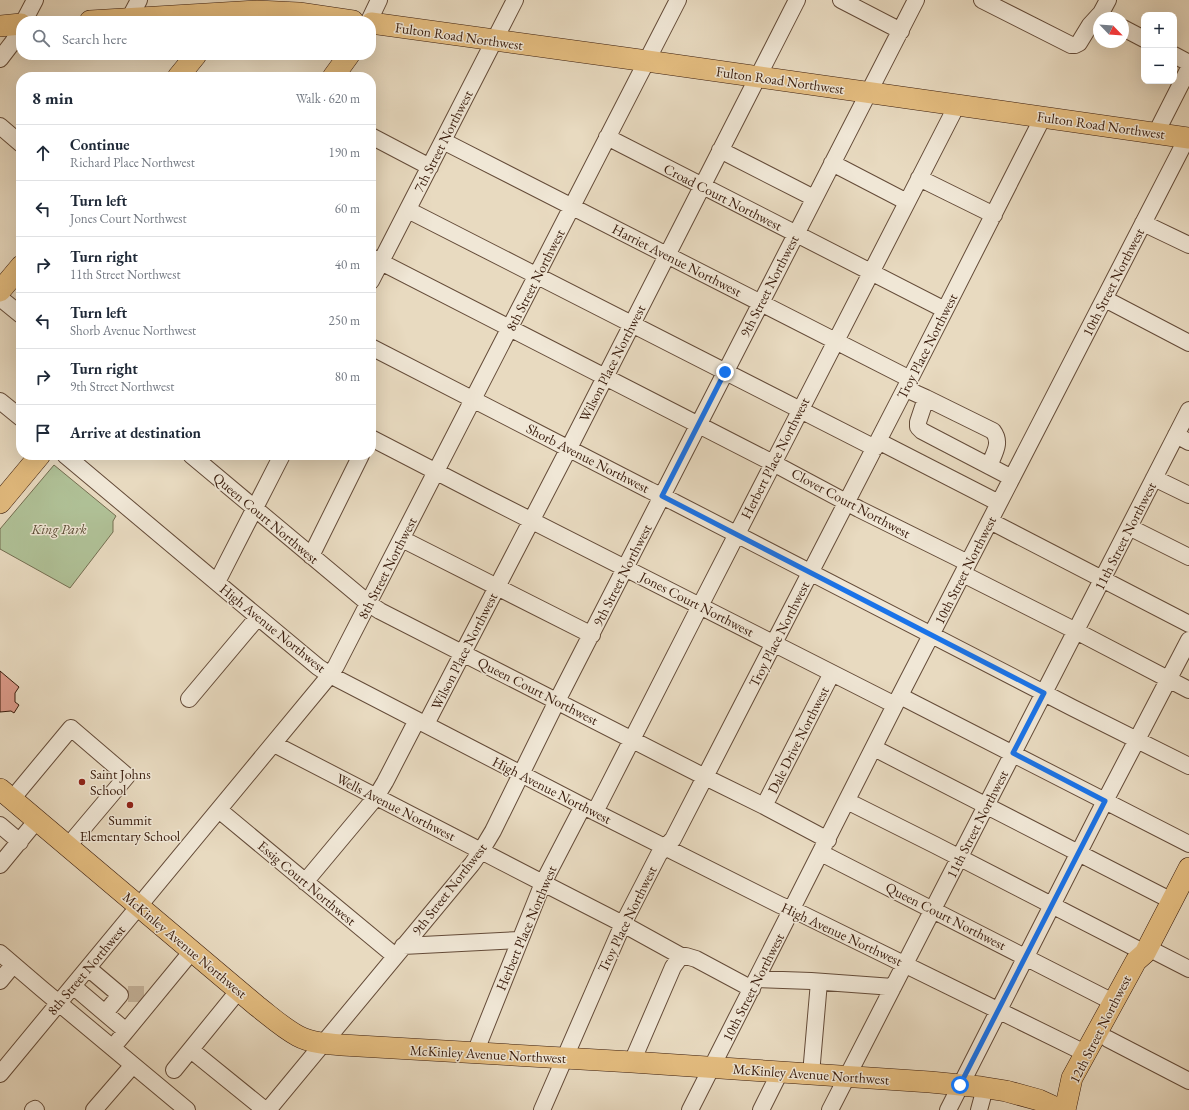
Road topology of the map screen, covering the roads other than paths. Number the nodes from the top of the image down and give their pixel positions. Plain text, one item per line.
1 (35, 0) edge
2 (139, 0) edge
3 (380, 0) edge
4 (515, 0) edge
5 (678, 0) edge
6 (797, 0) edge
7 (841, 0) edge
8 (916, 0) edge
9 (982, 0) edge
10 (1105, 10) edge
11 (235, 11) edge
12 (27, 16) edge
13 (131, 16) edge
14 (169, 16) edge
15 (319, 16) edge
16 (372, 16) edge
17 (376, 24) edge
18 (16, 25) edge
19 (0, 26) edge
20 (901, 31) junction
21 (1129, 31) edge
22 (16, 36) edge
23 (1141, 37) edge
24 (494, 41) junction
25 (1177, 57) edge
26 (0, 59) edge
27 (192, 60) edge
28 (345, 60) edge
29 (647, 61) junction
30 (1189, 63) edge
31 (1189, 68) edge
32 (182, 72) edge
33 (337, 72) edge
34 (758, 77) junction
35 (869, 93) junction
36 (957, 105) junction
37 (1043, 117) junction
38 (0, 126) edge
39 (1156, 133) junction
40 (607, 137) junction
41 (1188, 138) edge
42 (376, 139) edge
43 (16, 140) edge
44 (443, 141) junction
45 (720, 150) junction
46 (832, 163) junction
47 (430, 167) junction
48 (919, 178) junction
49 (702, 186) junction
50 (814, 198) junction
51 (907, 202) junction
52 (572, 207) junction
53 (408, 210) junction
54 (994, 215) junction
55 (1143, 223) junction
56 (796, 234) junction
57 (1189, 245) edge
58 (667, 255) junction
59 (376, 260) edge
60 (16, 272) edge
61 (871, 272) junction
62 (538, 276) junction
63 (0, 292) edge
64 (0, 298) edge
65 (1105, 299) junction
66 (761, 303) junction
67 (946, 310) junction
68 (16, 311) edge
69 (632, 324) junction
70 (510, 329) junction
71 (835, 341) junction
72 (1189, 343) edge
73 (376, 350) edge
74 (725, 372) junction
75 (605, 377) junction
76 (908, 384) junction
77 (926, 398) junction
78 (474, 400) junction
79 (0, 401) edge
80 (800, 410) junction
81 (1189, 410) edge
82 (16, 414) edge
83 (698, 425) junction
84 (1183, 439) edge
85 (376, 440) edge
86 (877, 444) junction
87 (569, 448) junction
88 (36, 460) edge
89 (71, 460) edge
90 (197, 460) edge
91 (280, 460) edge
92 (358, 460) edge
93 (773, 462) junction
94 (989, 466) junction
95 (437, 471) junction
96 (1012, 478) junction
97 (1154, 478) junction
98 (1189, 495) edge
99 (662, 496) junction
100 (847, 501) junction
101 (999, 503) junction
102 (0, 504) edge
103 (255, 509) junction
104 (531, 520) junction
105 (990, 521) junction
106 (1130, 527) junction
107 (737, 534) junction
108 (402, 539) junction
109 (312, 556) junction
110 (1189, 558) edge
111 (626, 568) junction
112 (966, 569) junction
113 (811, 573) junction
114 (1103, 578) junction
115 (217, 582) junction
116 (496, 587) junction
117 (368, 603) junction
118 (700, 606) junction
119 (258, 617) junction
120 (1189, 624) edge
121 (1076, 631) junction
122 (592, 635) junction
123 (932, 635) junction
124 (1189, 640) edge
125 (774, 644) junction
126 (463, 653) junction
127 (832, 673) junction
128 (330, 675) junction
129 (1169, 680) junction
130 (1189, 690) edge
131 (1044, 693) junction
132 (189, 699) dead end
133 (898, 700) junction
134 (557, 701) junction
135 (421, 722) junction
136 (632, 739) junction
137 (1137, 740) junction
138 (274, 744) junction
139 (874, 748) junction
140 (1013, 753) junction
141 (1189, 766) edge
142 (521, 774) junction
143 (706, 777) junction
144 (6, 794) edge
145 (376, 797) junction
146 (847, 801) junction
147 (1105, 801) junction
148 (764, 806) junction
149 (986, 806) junction
150 (589, 809) junction
151 (219, 810) junction
152 (37, 820) junction
153 (0, 825) edge
154 (20, 842) junction
155 (1189, 844) edge
156 (68, 846) junction
157 (666, 847) junction
158 (824, 847) junction
159 (481, 851) junction
160 (1079, 853) junction
161 (960, 857) junction
162 (0, 865) edge
163 (1189, 868) edge
164 (305, 882) junction
165 (543, 883) junction
166 (1172, 901) junction
167 (1052, 905) junction
168 (139, 906) junction
169 (792, 910) junction
170 (933, 910) junction
171 (623, 924) junction
172 (520, 940) junction
173 (192, 951) junction
174 (399, 951) junction
175 (1147, 951) junction
176 (0, 953) edge
177 (681, 956) junction
178 (1026, 957) junction
179 (905, 964) junction
180 (13, 965) junction
181 (88, 968) junction
182 (1189, 969) edge
183 (0, 981) edge
184 (819, 982) junction
185 (755, 984) junction
186 (73, 986) junction
187 (893, 987) junction
188 (239, 990) junction
189 (137, 994) junction
190 (1113, 1002) junction
191 (59, 1003) junction
192 (998, 1010) junction
193 (105, 1013) junction
194 (126, 1030) junction
195 (1108, 1038) junction
196 (323, 1043) junction
197 (113, 1047) junction
198 (191, 1050) junction
199 (475, 1053) junction
200 (1085, 1053) junction
201 (564, 1058) junction
202 (632, 1062) junction
203 (134, 1065) junction
204 (712, 1068) junction
205 (174, 1070) dead end
206 (780, 1072) junction
207 (0, 1074) edge
208 (811, 1074) junction
209 (847, 1076) junction
210 (1189, 1081) edge
211 (960, 1085) junction
212 (985, 1088) junction
213 (1034, 1105) edge
214 (94, 1110) edge
215 (187, 1110) edge
216 (267, 1110) edge
217 (542, 1110) edge
218 (690, 1110) edge
219 (761, 1110) edge
220 (830, 1110) edge
221 (948, 1110) edge
222 (979, 1110) edge
223 (1061, 1110) edge
224 (1066, 1110) edge

1 - 12 street
2 - 13 street
3 - 16 street
4 - 24 street, 7th Street Northwest
5 - 29 street, 8th Street Northwest
6 - 34 street, Wilson Place Northwest
7 - 20 street
8 - 20 street, 9th Street Northwest
9 - 10 street
11 - 14 main road
11 - 15 main road
17 - 24 main road, Fulton Road Northwest
18 - 19 main road
20 - 35 street, 9th Street Northwest
21 - 23 street
22 - 26 street
24 - 29 main road, Fulton Road Northwest
24 - 44 street, 7th Street Northwest
25 - 30 street
27 - 32 main road
28 - 33 main road
29 - 34 main road, Fulton Road Northwest
29 - 40 street, 8th Street Northwest
31 - 39 street
34 - 35 main road, Fulton Road Northwest
34 - 45 street, Wilson Place Northwest
35 - 36 main road, Fulton Road Northwest
35 - 46 street, 9th Street Northwest
36 - 37 main road, Fulton Road Northwest
36 - 48 street, Herbert Place Northwest
37 - 39 main road, Fulton Road Northwest
37 - 54 street, Troy Place Northwest
38 - 43 street
39 - 41 main road, Fulton Road Northwest
40 - 49 street, Croad Court Northwest
40 - 52 street, 8th Street Northwest
41 - 55 street, 10th Street Northwest
42 - 47 street
44 - 47 street, 7th Street Northwest
44 - 52 street, Harriet Avenue Northwest
45 - 49 street, Wilson Place Northwest
45 - 50 street
46 - 50 street, 9th Street Northwest
46 - 51 street
47 - 53 street, 7th Street Northwest
48 - 51 street, Herbert Place Northwest
48 - 54 street
49 - 56 street, Croad Court Northwest
49 - 58 street, Wilson Place Northwest
50 - 56 street, 9th Street Northwest
51 - 61 street, Herbert Place Northwest
52 - 58 street, Harriet Avenue Northwest
52 - 62 street, 8th Street Northwest
53 - 59 street, 7th Street Northwest
53 - 62 street
54 - 67 street, Troy Place Northwest
55 - 57 street
55 - 65 street, 10th Street Northwest
56 - 61 street, Croad Court Northwest
56 - 66 street, 9th Street Northwest
58 - 66 street, Harriet Avenue Northwest
58 - 69 street, Wilson Place Northwest
59 - 70 street, Clover Court Northwest
60 - 63 main road
61 - 67 street, Croad Court Northwest
61 - 71 street, Herbert Place Northwest
62 - 69 street
62 - 70 street, 8th Street Northwest
64 - 68 street
65 - 72 street
65 - 96 street, 10th Street Northwest
66 - 71 street, Harriet Avenue Northwest
66 - 74 street, 9th Street Northwest
67 - 76 street, Troy Place Northwest
69 - 74 street
69 - 75 street, Wilson Place Northwest
70 - 75 street, Clover Court Northwest
70 - 78 street, 8th Street Northwest
71 - 76 street, Harriet Avenue Northwest
71 - 80 street, Herbert Place Northwest
73 - 78 street, Shorb Avenue Northwest
74 - 80 street
74 - 83 street, 9th Street Northwest
75 - 83 street, Clover Court Northwest
75 - 87 street, Wilson Place Northwest
76 - 77 street, Harriet Avenue Northwest
76 - 86 street, Troy Place Northwest
77 - 94 street
77 - 94 street, Harriet Avenue Northwest
78 - 87 street, Shorb Avenue Northwest
78 - 95 street, 8th Street Northwest
79 - 82 street
80 - 86 street
80 - 93 street, Herbert Place Northwest
81 - 84 street, 11th Street Northwest
83 - 93 street, Clover Court Northwest
83 - 99 street, 9th Street Northwest
84 - 97 street, 11th Street Northwest
85 - 95 street, Jones Court Northwest
86 - 100 street, Troy Place Northwest
86 - 101 street
87 - 99 street, Shorb Avenue Northwest
87 - 104 street, Wilson Place Northwest
88 - 102 main road
89 - 115 street, High Avenue Northwest
90 - 103 street, Queen Court Northwest
91 - 103 street
92 - 109 street
93 - 100 street, Clover Court Northwest
93 - 107 street, Herbert Place Northwest
94 - 96 street
95 - 104 street, Jones Court Northwest
95 - 108 street, 8th Street Northwest
96 - 101 street, 10th Street Northwest
97 - 98 street
97 - 106 street, 11th Street Northwest
99 - 107 street, Shorb Avenue Northwest
99 - 111 street, 9th Street Northwest
100 - 112 street, Clover Court Northwest
100 - 113 street, Troy Place Northwest
101 - 105 street, 10th Street Northwest
103 - 109 street, Queen Court Northwest
103 - 115 street
104 - 111 street, Jones Court Northwest
104 - 116 street, Wilson Place Northwest
105 - 112 street, 10th Street Northwest
105 - 114 street
106 - 110 street
106 - 114 street, 11th Street Northwest
107 - 113 street, Shorb Avenue Northwest
107 - 118 street, Herbert Place Northwest
108 - 116 street
108 - 117 street, 8th Street Northwest
109 - 117 street, Queen Court Northwest
111 - 118 street, Jones Court Northwest
111 - 122 street, 9th Street Northwest
112 - 121 street, Clover Court Northwest
112 - 123 street, 10th Street Northwest
113 - 123 street, Shorb Avenue Northwest
113 - 125 street, Troy Place Northwest
114 - 120 street
114 - 121 street, 11th Street Northwest
115 - 119 street, High Avenue Northwest
116 - 122 street
116 - 126 street, Wilson Place Northwest
117 - 126 street, Queen Court Northwest
117 - 128 street, 8th Street Northwest
118 - 125 street, Jones Court Northwest
118 - 136 street, Herbert Place Northwest
119 - 128 street, High Avenue Northwest
119 - 132 street
121 - 129 street, Clover Court Northwest
121 - 131 street, 11th Street Northwest
122 - 134 street, 9th Street Northwest
123 - 131 street, Shorb Avenue Northwest
123 - 133 street, 10th Street Northwest
124 - 129 street
125 - 127 street, Jones Court Northwest
125 - 143 street, Troy Place Northwest
126 - 134 street, Queen Court Northwest
126 - 135 street, Wilson Place Northwest
127 - 133 street, Jones Court Northwest
127 - 148 street, Dale Drive Northwest
128 - 135 street, High Avenue Northwest
128 - 138 street, 8th Street Northwest
129 - 130 street, Clover Court Northwest
129 - 137 street
131 - 137 street, Shorb Avenue Northwest
131 - 140 street, 11th Street Northwest
133 - 139 street, 10th Street Northwest
133 - 140 street, Jones Court Northwest
134 - 136 street, Queen Court Northwest
134 - 142 street, 9th Street Northwest
135 - 142 street, High Avenue Northwest
135 - 145 street, Wilson Place Northwest
136 - 143 street, Queen Court Northwest
136 - 150 street, Herbert Place Northwest
137 - 141 street, Shorb Avenue Northwest
137 - 147 street
138 - 145 street, Wells Avenue Northwest
138 - 151 street, 8th Street Northwest
139 - 146 street, 10th Street Northwest
139 - 149 street
140 - 147 street, Jones Court Northwest
140 - 149 street, 11th Street Northwest
142 - 150 street, High Avenue Northwest
142 - 159 street, 9th Street Northwest
143 - 148 street, Queen Court Northwest
143 - 157 street, Troy Place Northwest
144 - 152 main road, McKinley Avenue Northwest
144 - 156 street
145 - 159 street, Wells Avenue Northwest
145 - 164 street, Wilson Place Northwest
146 - 158 street, 10th Street Northwest
146 - 161 street
147 - 155 street, Jones Court Northwest
147 - 160 street
148 - 158 street, Queen Court Northwest
149 - 160 street
149 - 161 street, 11th Street Northwest
150 - 157 street, High Avenue Northwest
150 - 165 street, Herbert Place Northwest
151 - 164 street, Essig Court Northwest
151 - 168 street, 8th Street Northwest
152 - 154 street
152 - 156 main road, McKinley Avenue Northwest
153 - 154 street
154 - 162 street
156 - 168 main road, McKinley Avenue Northwest
157 - 169 street, High Avenue Northwest
157 - 171 street, Troy Place Northwest
158 - 169 street, 10th Street Northwest
158 - 170 street, Queen Court Northwest
159 - 165 street, Wells Avenue Northwest
159 - 174 street, 9th Street Northwest
160 - 166 street
160 - 167 street
161 - 167 street
161 - 170 street, 11th Street Northwest
163 - 166 main road, 12th Street Northwest
164 - 174 street, Essig Court Northwest
165 - 171 street, Wells Avenue Northwest
165 - 172 street, Herbert Place Northwest
166 - 175 main road, 12th Street Northwest
167 - 175 street
167 - 178 street
168 - 173 main road, McKinley Avenue Northwest
168 - 181 street, 8th Street Northwest
169 - 179 street, High Avenue Northwest
169 - 185 street, 10th Street Northwest
170 - 178 street, Queen Court Northwest
170 - 179 street, 11th Street Northwest
171 - 177 street, Wells Avenue Northwest
171 - 201 street, Troy Place Northwest
172 - 174 street
172 - 199 street, Herbert Place Northwest
173 - 188 main road, McKinley Avenue Northwest
173 - 189 street
174 - 196 street, 9th Street Northwest
175 - 182 street
175 - 190 main road, 12th Street Northwest
175 - 195 main road, 12th Street Northwest
176 - 180 street
177 - 185 street, Wells Avenue Northwest
177 - 202 street
178 - 190 street, Queen Court Northwest
178 - 192 street
179 - 187 street, 11th Street Northwest
179 - 192 street, High Avenue Northwest
180 - 183 street
180 - 191 street
181 - 186 street, 8th Street Northwest
181 - 189 street
184 - 185 street, Wells Avenue Northwest
184 - 187 street, Wells Avenue Northwest
184 - 208 street
185 - 204 street, 10th Street Northwest
186 - 191 street, 8th Street Northwest
186 - 193 street
187 - 209 street, 11th Street Northwest
188 - 196 main road, McKinley Avenue Northwest
188 - 198 street
189 - 193 street
189 - 194 street
190 - 200 main road, 12th Street Northwest
191 - 197 street
191 - 207 street, 8th Street Northwest
192 - 200 street, High Avenue Northwest
192 - 211 street
193 - 194 street
194 - 197 street
195 - 210 street
195 - 224 main road, 12th Street Northwest
196 - 199 main road, McKinley Avenue Northwest
196 - 216 street, 9th Street Northwest
197 - 203 street
198 - 205 street
198 - 216 street
199 - 201 main road, McKinley Avenue Northwest
200 - 224 main road, 12th Street Northwest
201 - 202 main road, McKinley Avenue Northwest
201 - 217 street, Troy Place Northwest
202 - 204 main road, McKinley Avenue Northwest
203 - 214 street
203 - 215 street
204 - 206 main road, McKinley Avenue Northwest
204 - 218 street, 10th Street Northwest
206 - 208 main road, McKinley Avenue Northwest
206 - 219 street
208 - 209 main road, McKinley Avenue Northwest
209 - 211 main road, McKinley Avenue Northwest
209 - 220 street, 11th Street Northwest
211 - 212 main road, McKinley Avenue Northwest
211 - 221 street
212 - 213 main road, McKinley Avenue Northwest
212 - 222 street
213 - 223 main road, McKinley Avenue Northwest

